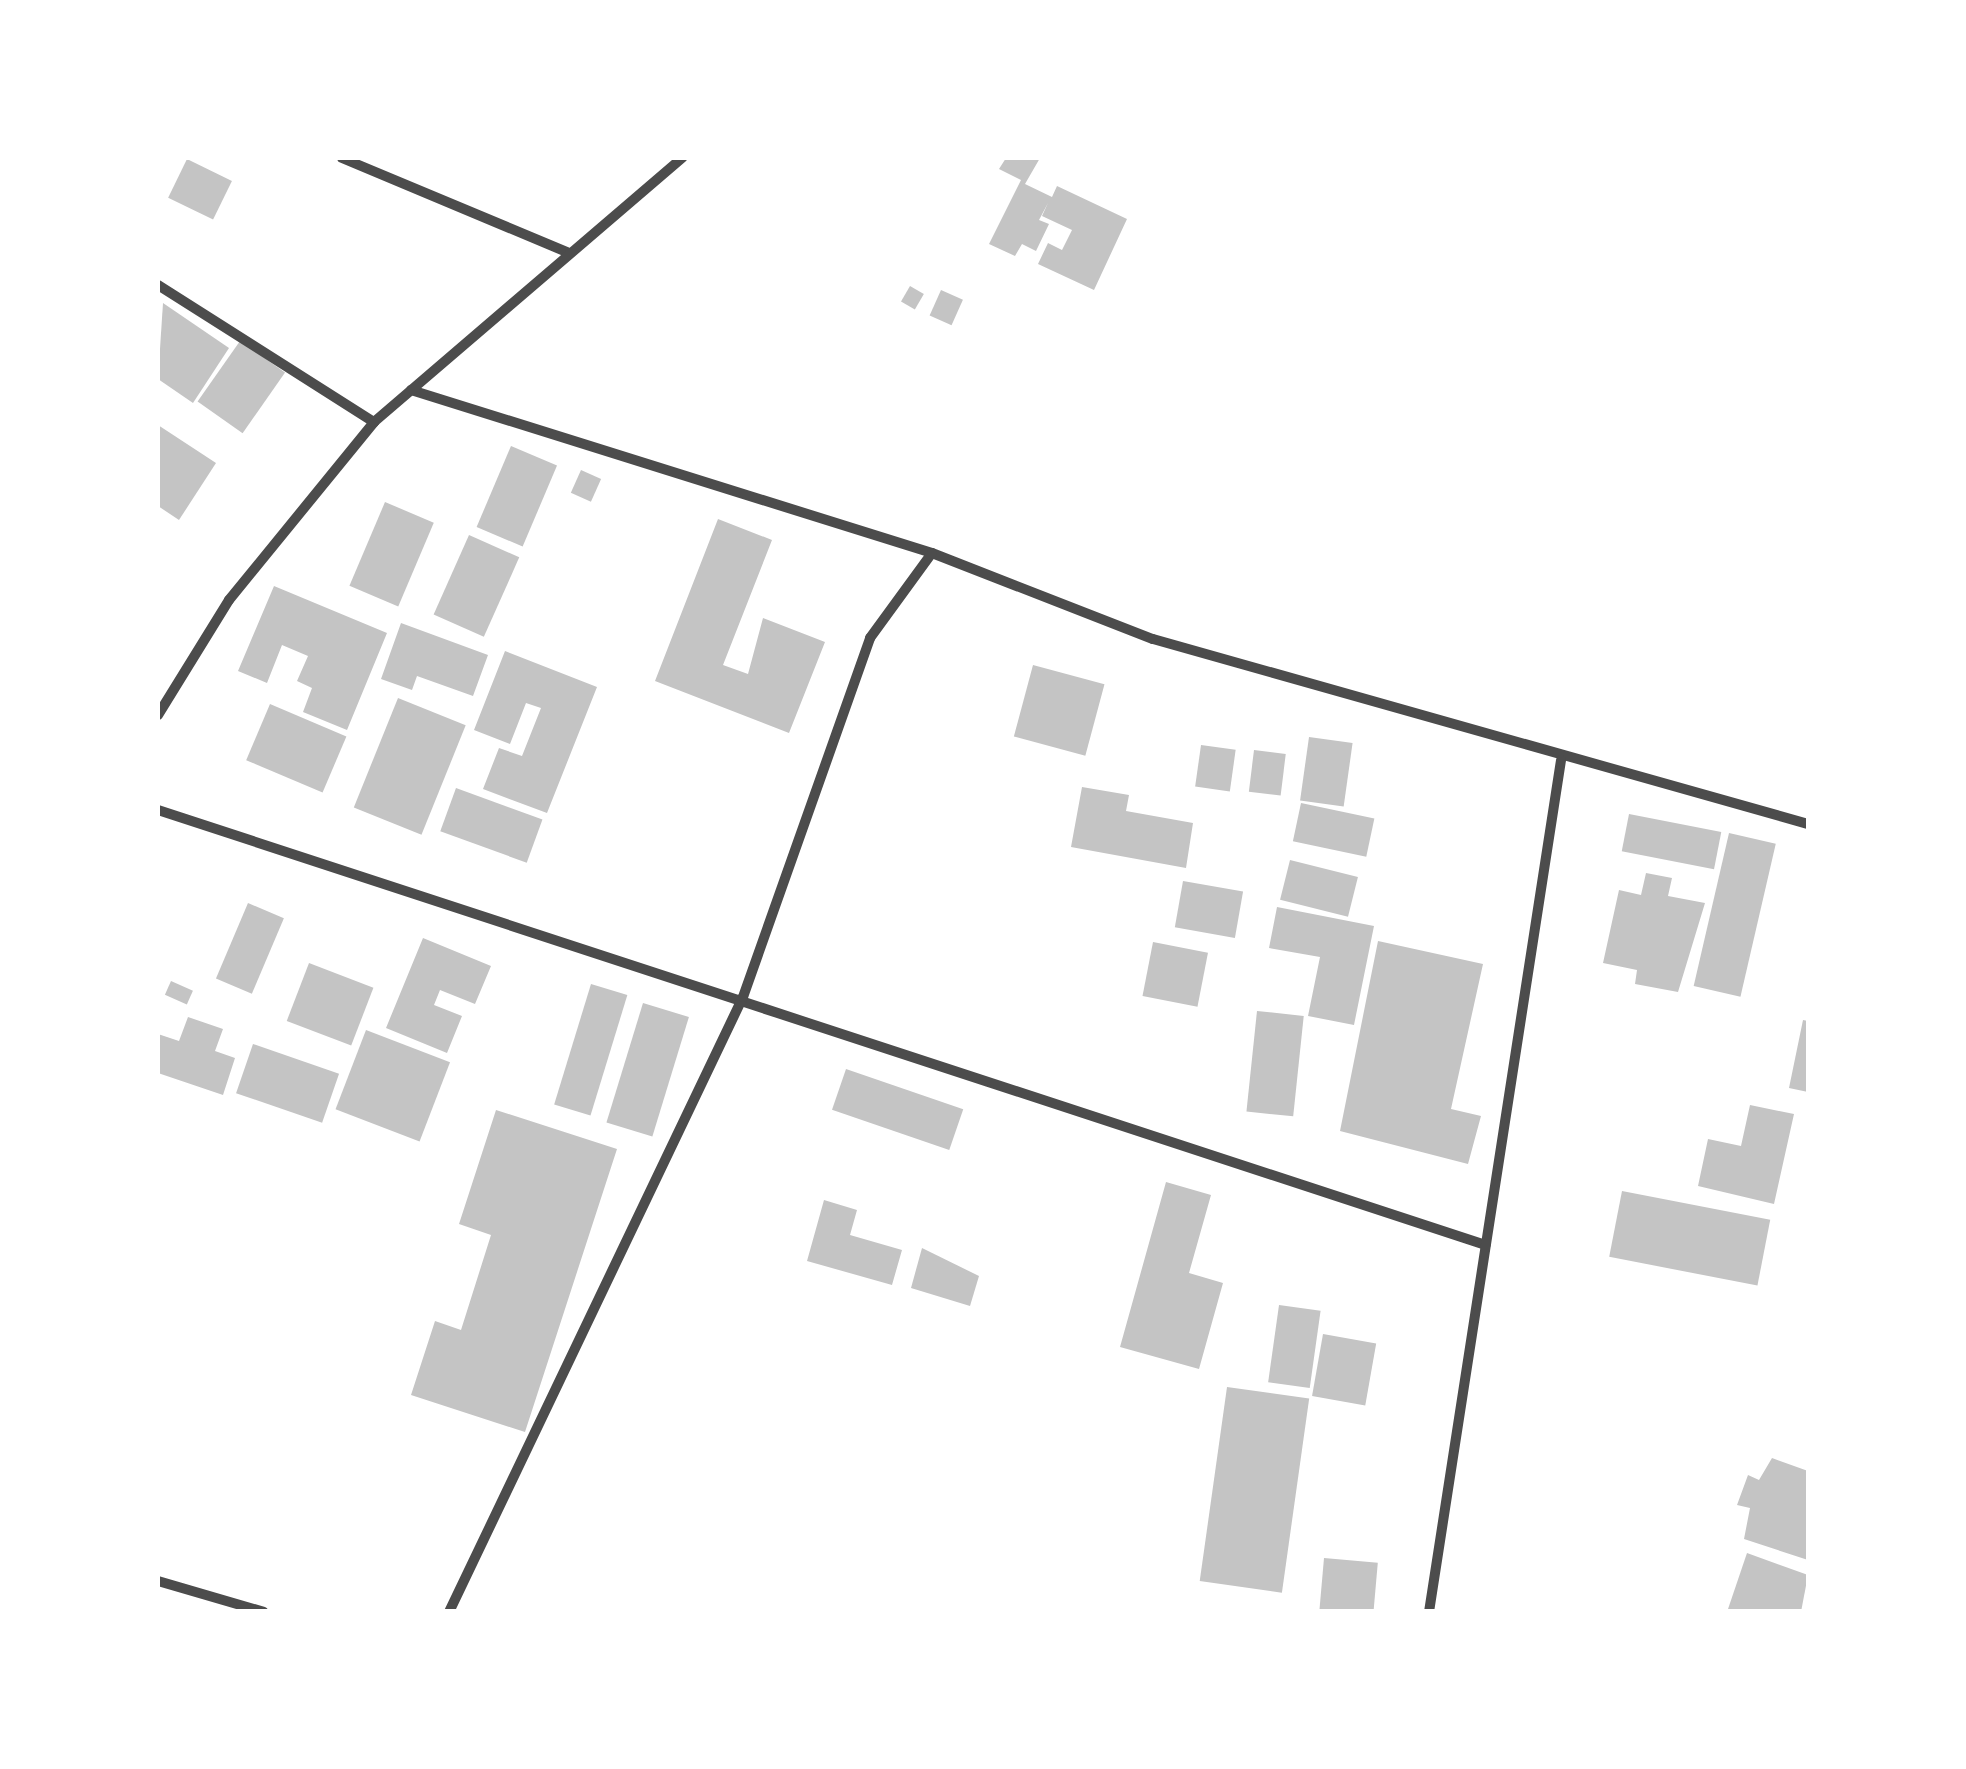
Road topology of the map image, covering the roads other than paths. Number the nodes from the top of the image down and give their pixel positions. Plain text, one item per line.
1 (342, 158) edge
2 (682, 158) edge
3 (567, 252) junction
4 (158, 285) edge
5 (411, 390) junction
6 (374, 422) junction
7 (932, 553) junction
8 (158, 716) edge
9 (1560, 760) junction
10 (158, 810) edge
11 (1808, 824) edge
12 (744, 997) junction
13 (1486, 1245) junction
14 (158, 1581) edge
15 (264, 1612) edge
16 (449, 1612) edge
17 (1429, 1612) edge

1 - 3 street
2 - 3 street
3 - 5 street
4 - 6 street
5 - 6 street
5 - 7 street
6 - 8 street
7 - 9 street
7 - 12 street
9 - 11 street
9 - 13 street
10 - 12 street
12 - 13 street
12 - 16 street
13 - 17 street
14 - 15 street

